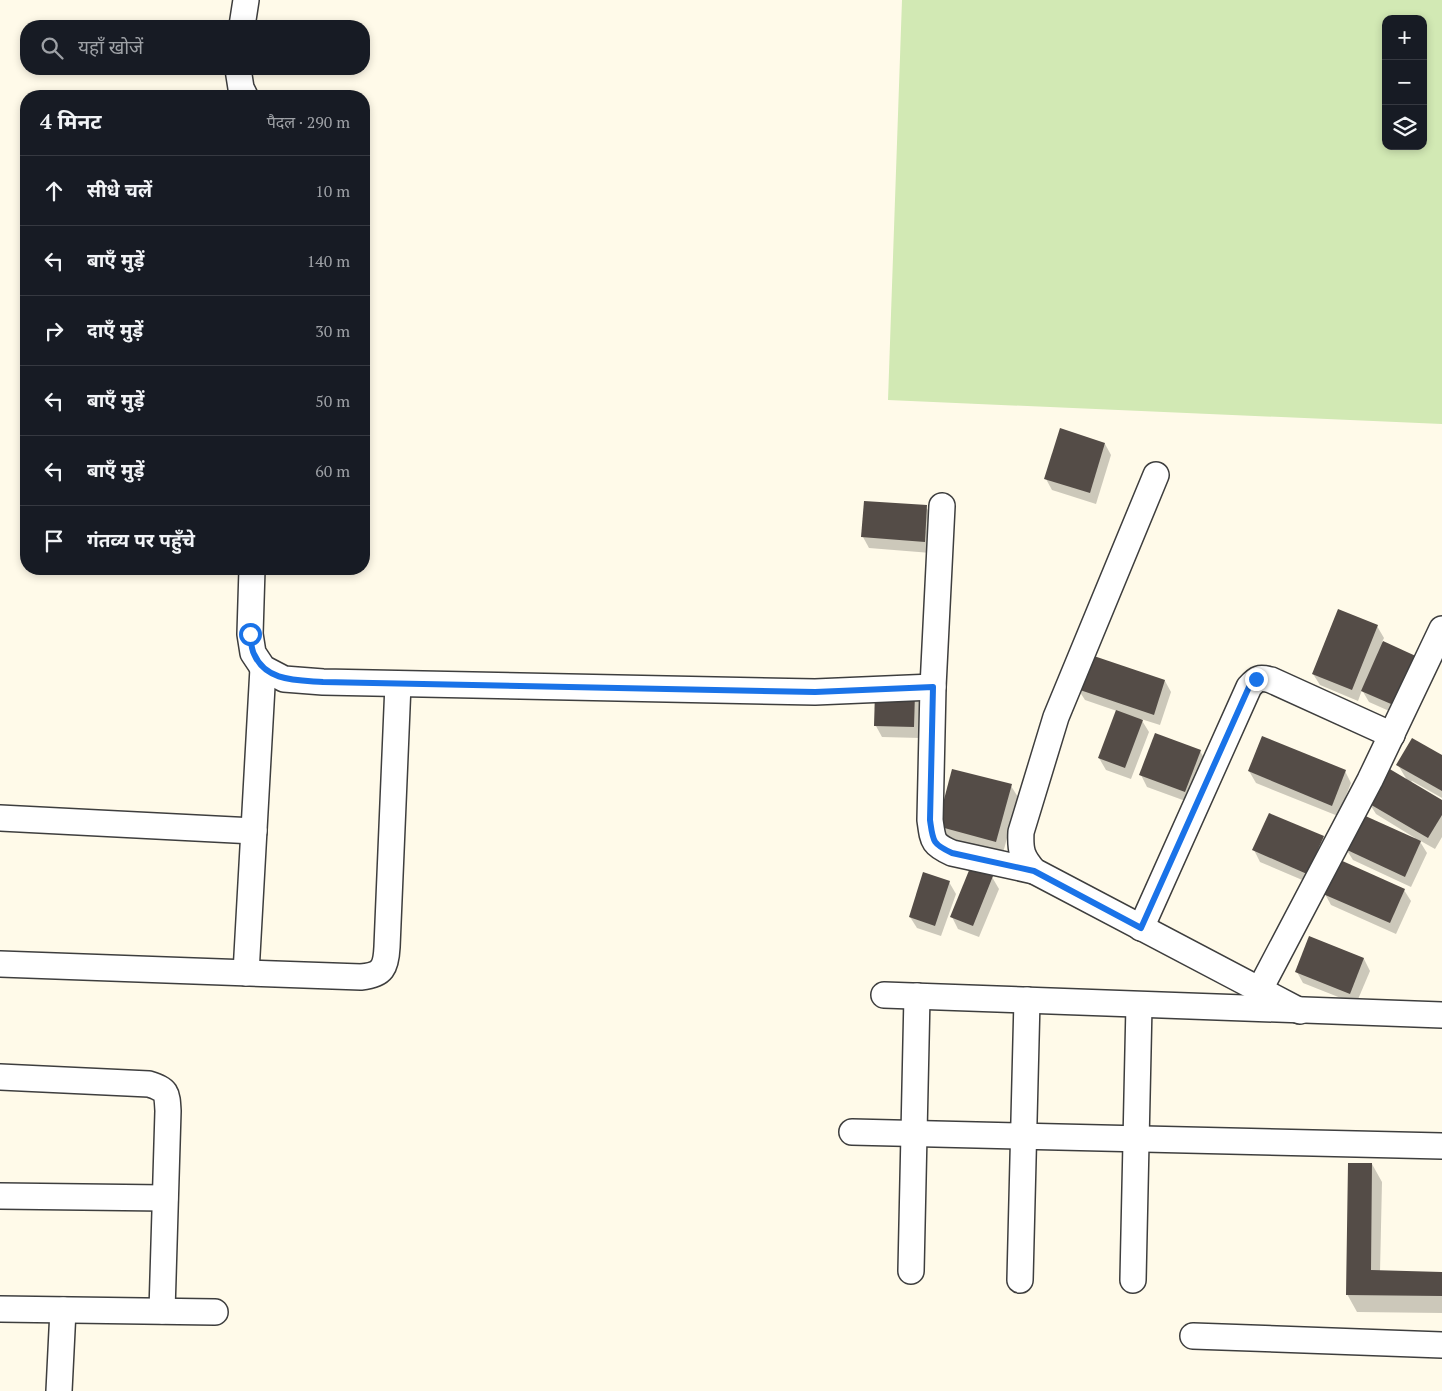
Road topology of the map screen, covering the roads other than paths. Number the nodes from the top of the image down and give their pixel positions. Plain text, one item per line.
1 (246, 0) edge
2 (243, 20) edge
3 (239, 75) edge
4 (242, 90) edge
5 (1156, 475) dead end
6 (942, 506) dead end
7 (252, 575) edge
8 (1442, 629) edge
9 (263, 668) junction
10 (398, 684) junction
11 (933, 687) junction
12 (1392, 735) junction
13 (0, 818) edge
14 (254, 831) junction
15 (1034, 871) junction
16 (1141, 928) junction
17 (0, 964) edge
18 (246, 973) junction
19 (1260, 989) junction
20 (884, 995) dead end
21 (917, 996) junction
22 (1027, 1000) junction
23 (1139, 1004) junction
24 (1300, 1010) junction
25 (1442, 1016) edge
26 (0, 1077) edge
27 (852, 1132) dead end
28 (914, 1133) junction
29 (1024, 1136) junction
30 (1136, 1138) junction
31 (1442, 1146) edge
32 (0, 1196) edge
33 (165, 1198) junction
34 (911, 1271) dead end
35 (1020, 1280) dead end
36 (1133, 1280) dead end
37 (0, 1309) edge
38 (63, 1310) junction
39 (162, 1311) junction
40 (215, 1312) dead end
41 (1193, 1336) dead end
42 (1442, 1345) edge
43 (59, 1391) edge

1 - 2 street
3 - 4 street
5 - 15 street
6 - 11 street
7 - 9 street
8 - 12 street
9 - 10 street
9 - 14 street
10 - 11 street
10 - 18 street
11 - 15 street
12 - 16 street
12 - 19 street
13 - 14 street
14 - 18 street
15 - 16 street
16 - 19 street
17 - 18 street
19 - 24 street
20 - 21 street
21 - 22 street
21 - 28 street
22 - 23 street
22 - 29 street
23 - 24 street
23 - 30 street
24 - 25 street
26 - 33 street
27 - 28 street
28 - 29 street
28 - 34 street
29 - 30 street
29 - 35 street
30 - 31 street
30 - 36 street
32 - 33 street
33 - 39 street
37 - 38 street
38 - 39 street
38 - 43 street
39 - 40 street
41 - 42 street

